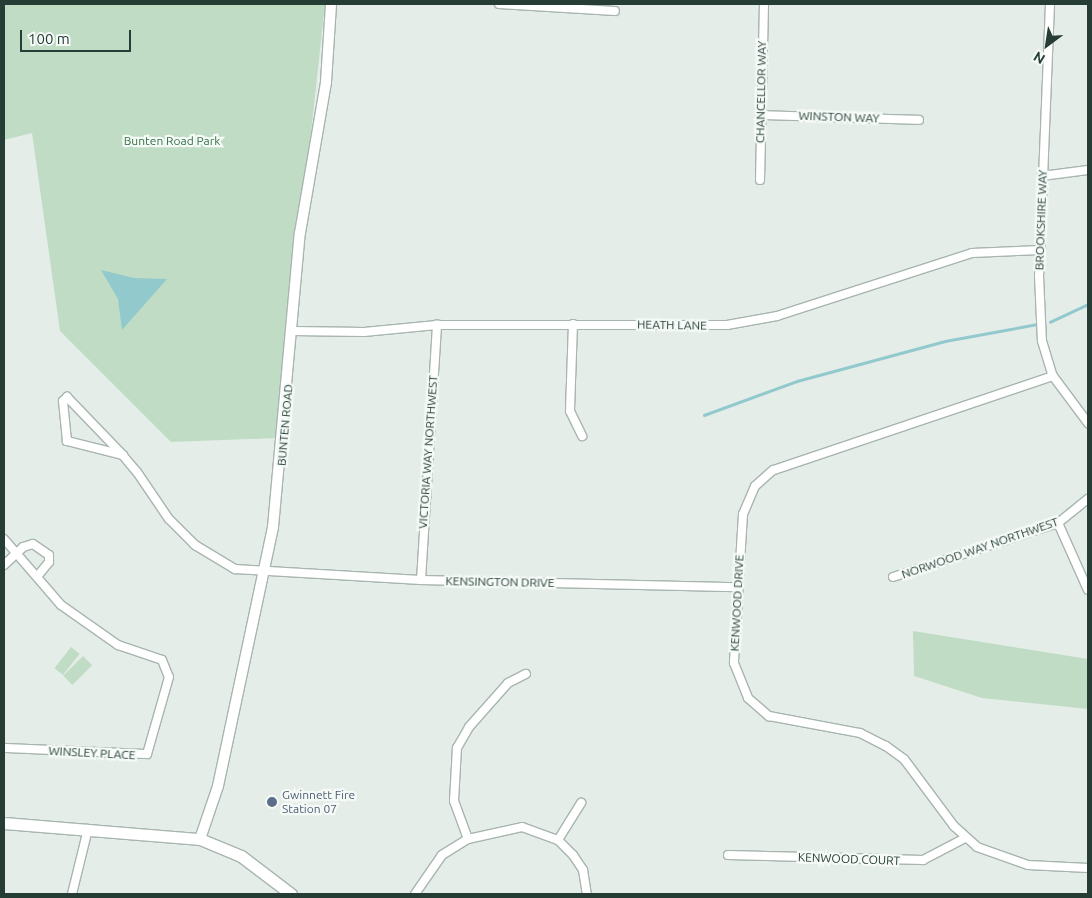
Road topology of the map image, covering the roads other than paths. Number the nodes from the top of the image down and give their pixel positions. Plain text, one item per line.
1 (331, 4) edge
2 (499, 4) edge
3 (764, 4) edge
4 (1049, 4) edge
5 (615, 11) dead end
6 (760, 115) junction
7 (918, 120) dead end
8 (1088, 170) edge
9 (1042, 176) junction
10 (760, 180) dead end
11 (1040, 250) junction
12 (573, 324) junction
13 (437, 325) junction
14 (293, 331) junction
15 (1053, 376) junction
16 (1088, 423) edge
17 (582, 436) dead end
18 (123, 455) junction
19 (1088, 499) edge
20 (1058, 523) junction
21 (4, 539) edge
22 (16, 552) junction
23 (4, 565) edge
24 (263, 574) junction
25 (37, 577) junction
26 (893, 577) dead end
27 (421, 580) junction
28 (738, 587) junction
29 (1088, 590) edge
30 (526, 674) dead end
31 (4, 748) edge
32 (581, 803) dead end
33 (4, 822) edge
34 (88, 829) junction
35 (965, 838) junction
36 (200, 839) junction
37 (468, 839) junction
38 (558, 840) junction
39 (728, 855) dead end
40 (1088, 868) edge
41 (72, 894) edge
42 (290, 894) edge
43 (415, 894) edge
44 (587, 894) edge

1 - 14 street, BUNTEN ROAD
2 - 5 street
3 - 6 street, CHANCELLOR WAY
4 - 9 street, BROOKSHIRE WAY
6 - 7 street, WINSTON WAY
6 - 10 street, CHANCELLOR WAY
8 - 9 street
9 - 11 street, BROOKSHIRE WAY
11 - 12 street, HEATH LANE
11 - 15 street, BROOKSHIRE WAY
12 - 13 street, HEATH LANE
12 - 17 street
13 - 14 street, HEATH LANE
13 - 27 street, VICTORIA WAY NORTHWEST
14 - 24 street, BUNTEN ROAD
15 - 16 street, BROOKSHIRE WAY
15 - 28 street, KENWOOD DRIVE
18 - 18 street, KENSINGTON DRIVE
18 - 24 street, KENSINGTON DRIVE
19 - 20 street, NORWOOD WAY NORTHWEST
20 - 26 street, NORWOOD WAY NORTHWEST
20 - 29 street
21 - 22 street, WINSLEY PLACE
22 - 23 street
22 - 25 street, WINSLEY PLACE
22 - 25 street
24 - 27 street, KENSINGTON DRIVE
24 - 36 street, BUNTEN ROAD
25 - 31 street, WINSLEY PLACE
27 - 28 street, KENSINGTON DRIVE
28 - 35 street, KENWOOD DRIVE
30 - 37 street
32 - 38 street
33 - 34 main road
34 - 36 main road
34 - 41 street
35 - 39 street, KENWOOD COURT
35 - 40 street, KENWOOD DRIVE
36 - 42 main road
37 - 38 street
37 - 43 street
38 - 44 street

